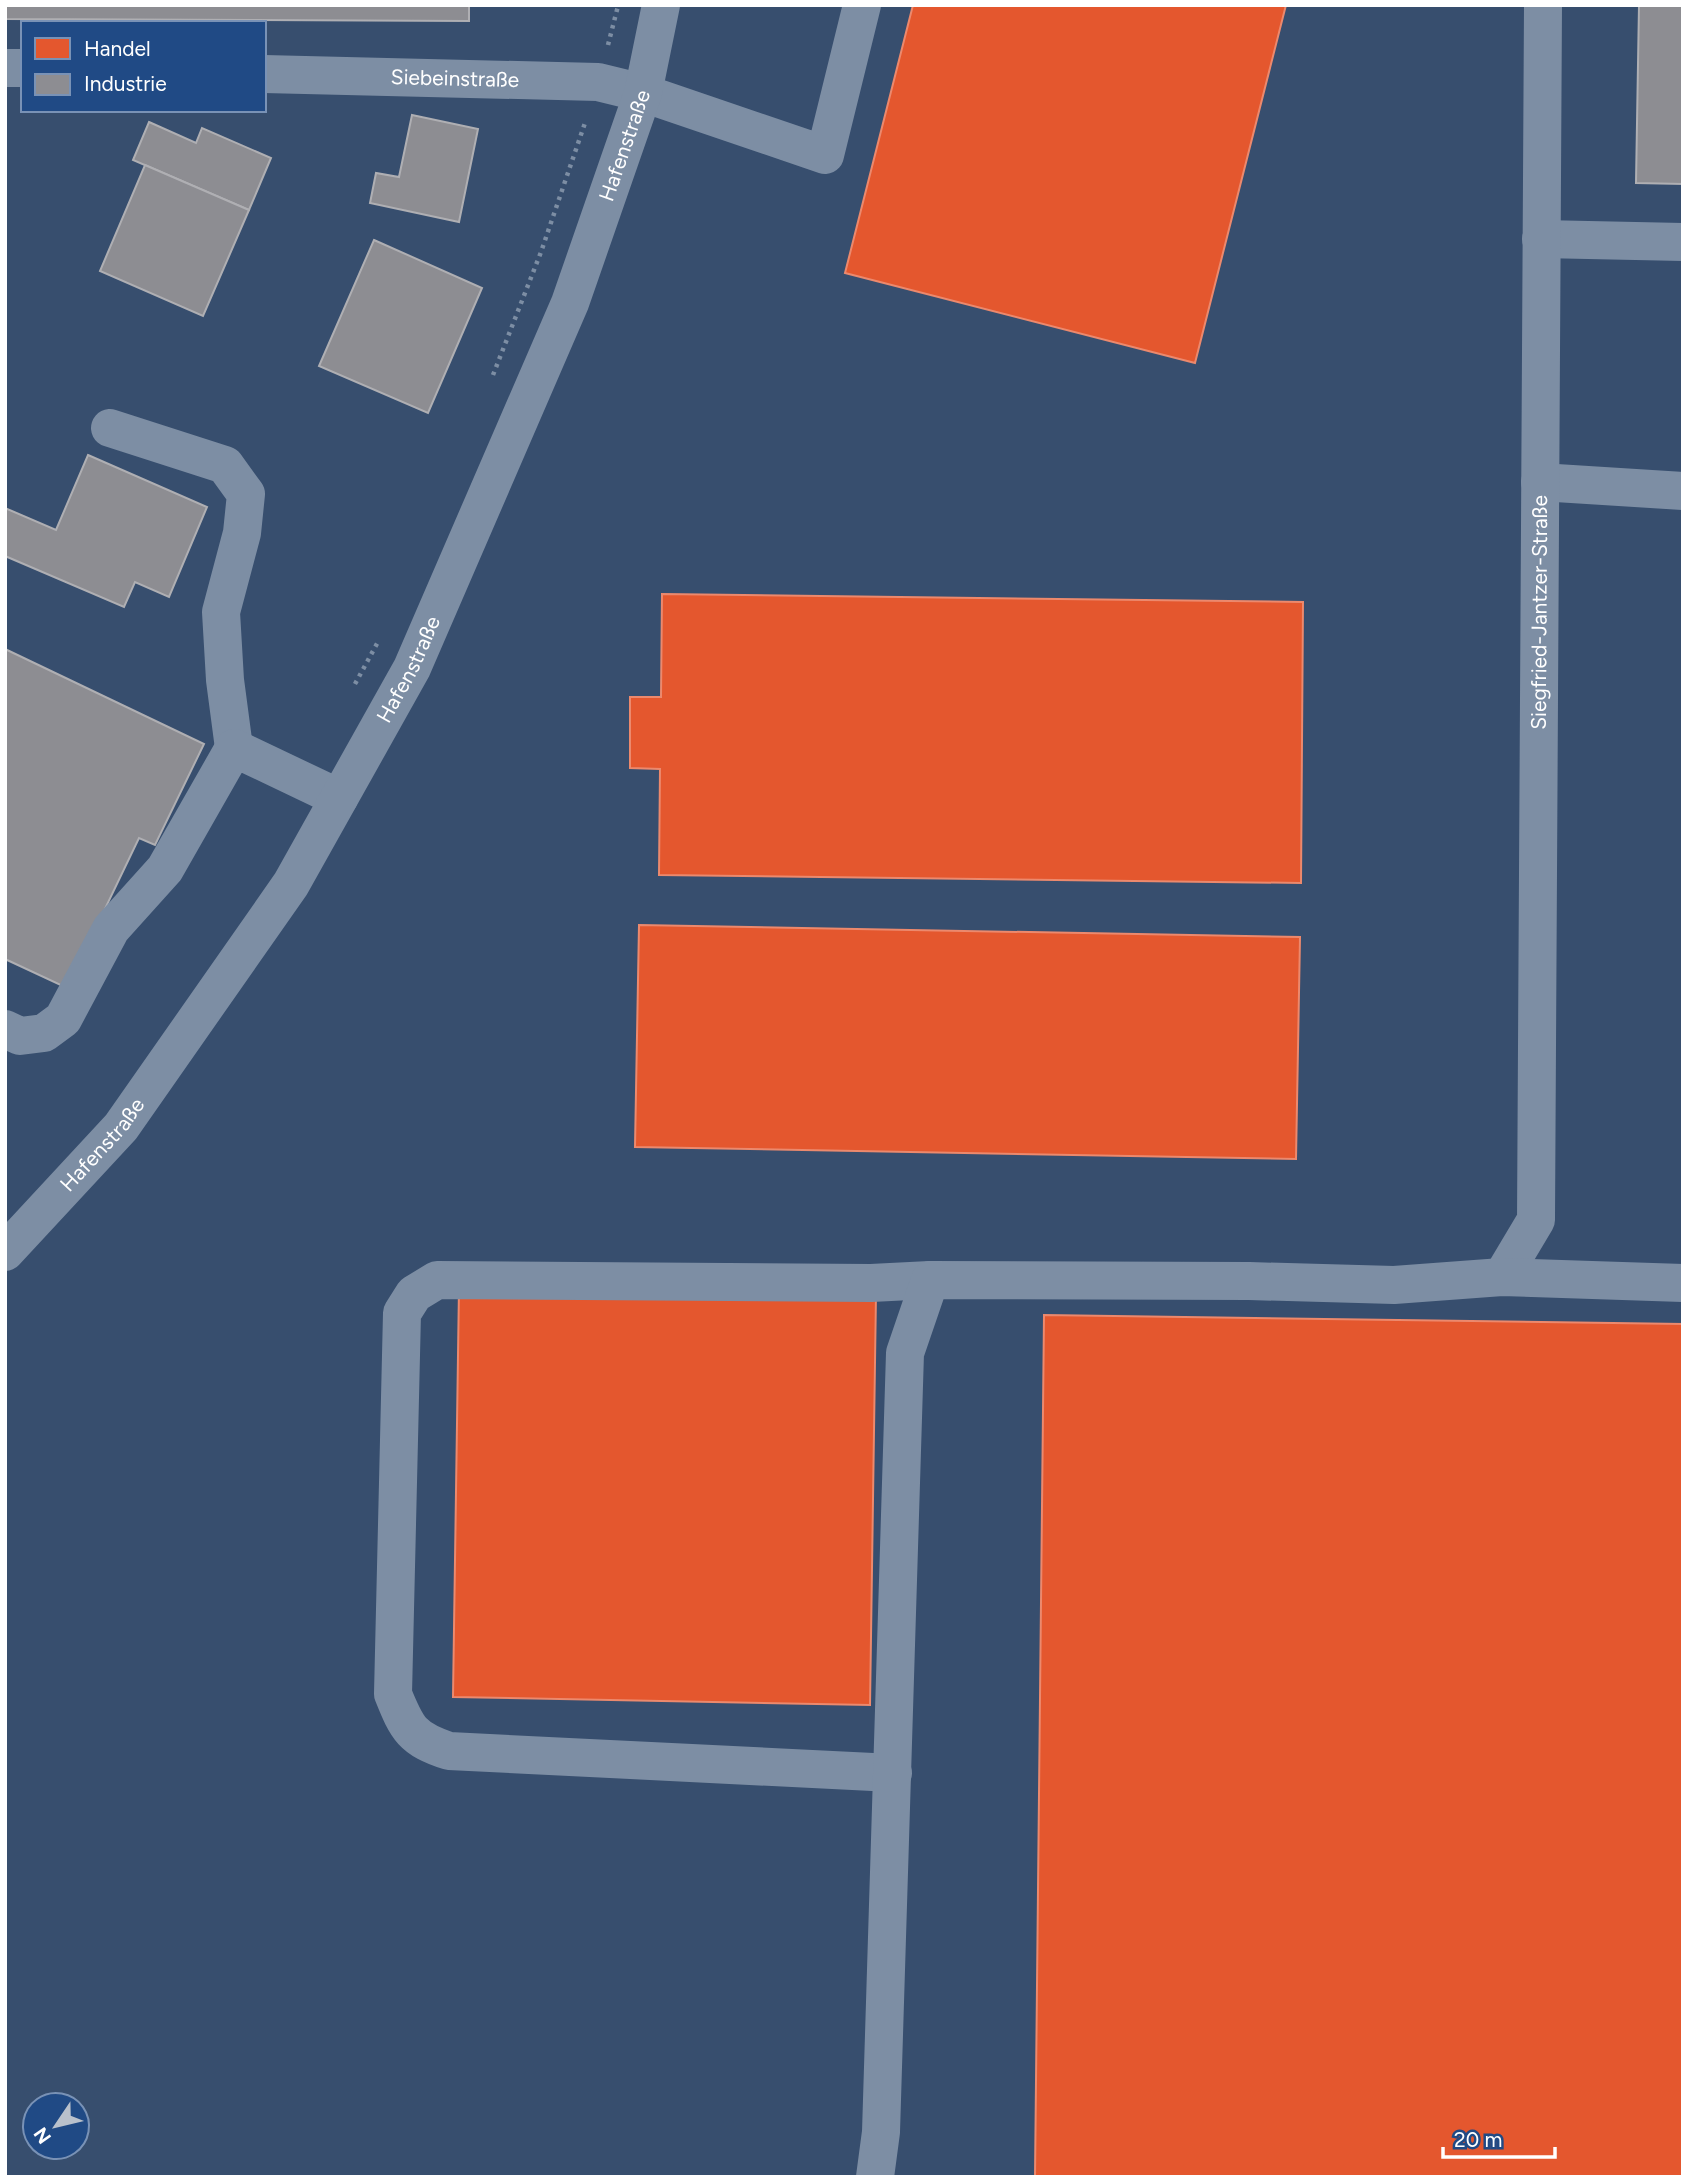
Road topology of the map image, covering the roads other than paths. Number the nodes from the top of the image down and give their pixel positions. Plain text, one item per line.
1 (661, 5) edge
2 (862, 5) edge
3 (1543, 5) edge
4 (266, 74) edge
5 (643, 93) junction
6 (1541, 239) junction
7 (1683, 242) edge
8 (110, 428) dead end
9 (1540, 482) junction
10 (1683, 491) edge
11 (234, 748) junction
12 (339, 798) junction
13 (5, 1029) edge
14 (5, 1252) edge
15 (1502, 1277) junction
16 (930, 1280) junction
17 (1683, 1283) edge
18 (892, 1773) junction
19 (875, 2177) edge

1 - 5 street, Hafenstraße
2 - 5 street, Siebeinstraße
3 - 6 street, Siegfried-Jantzer-Straße
4 - 5 street, Siebeinstraße
5 - 12 street, Hafenstraße
6 - 7 street
6 - 9 street, Siegfried-Jantzer-Straße
8 - 11 street
9 - 10 street
9 - 15 street, Siegfried-Jantzer-Straße
11 - 12 street
11 - 13 street
12 - 14 street, Hafenstraße
15 - 16 street
15 - 17 street
16 - 18 street
16 - 18 street
18 - 19 street

